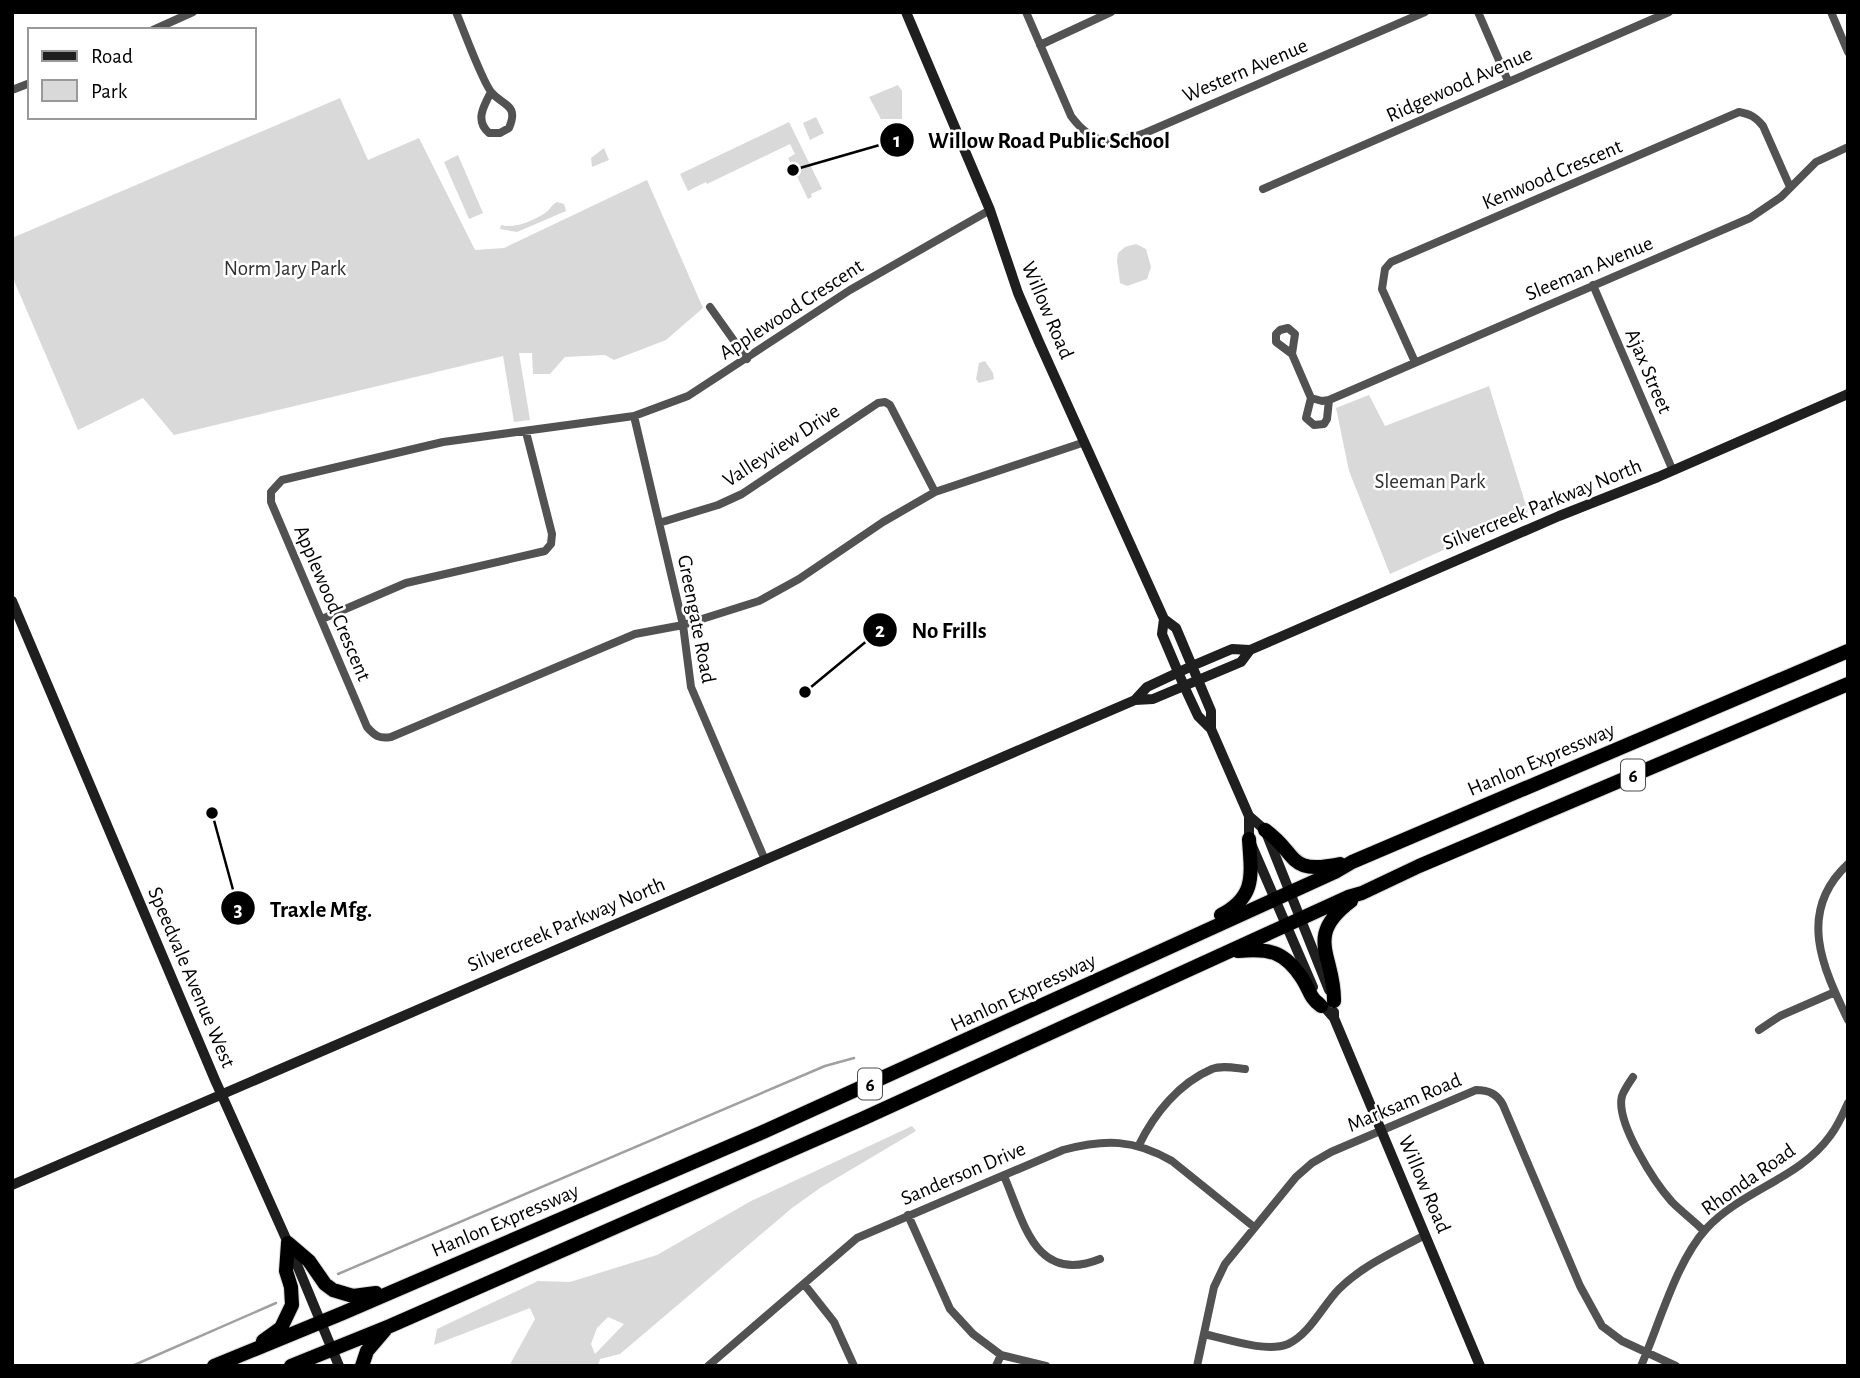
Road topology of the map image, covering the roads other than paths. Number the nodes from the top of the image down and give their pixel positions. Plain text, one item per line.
1 (193, 12) edge
2 (456, 12) edge
3 (906, 12) edge
4 (1026, 12) edge
5 (1111, 12) edge
6 (1425, 12) edge
7 (1478, 12) edge
8 (1669, 12) edge
9 (1831, 12) edge
10 (157, 28) edge
11 (1040, 45) junction
12 (1848, 52) edge
13 (1508, 82) junction
14 (491, 92) junction
15 (1848, 147) edge
16 (1790, 187) junction
17 (1263, 189) dead end
18 (990, 210) junction
19 (1593, 285) junction
20 (710, 307) dead end
21 (1292, 354) dead end
22 (747, 359) junction
23 (1415, 362) junction
24 (1848, 394) edge
25 (1311, 398) junction
26 (1329, 400) junction
27 (634, 416) junction
28 (526, 432) junction
29 (1085, 442) junction
30 (1673, 471) junction
31 (935, 492) junction
32 (659, 523) junction
33 (12, 601) edge
34 (322, 619) junction
35 (1164, 619) junction
36 (683, 625) junction
37 (1250, 650) junction
38 (1848, 651) edge
39 (1192, 666) junction
40 (1179, 673) junction
41 (1198, 680) junction
42 (1848, 684) edge
43 (1184, 686) junction
44 (1135, 700) junction
45 (1211, 729) junction
46 (1249, 816) junction
47 (1265, 830) junction
48 (1250, 839) junction
49 (765, 860) junction
50 (1352, 862) junction
51 (1848, 864) edge
52 (1290, 892) junction
53 (1362, 893) junction
54 (1275, 898) junction
55 (1301, 919) junction
56 (1286, 925) junction
57 (1193, 937) junction
58 (1226, 952) junction
59 (1835, 992) junction
60 (1328, 1003) junction
61 (1848, 1020) edge
62 (1759, 1030) dead end
63 (1245, 1069) dead end
64 (1633, 1077) dead end
65 (221, 1093) junction
66 (1848, 1103) edge
67 (1380, 1129) junction
68 (1139, 1145) junction
69 (1003, 1176) junction
70 (12, 1185) edge
71 (908, 1215) junction
72 (1254, 1227) junction
73 (1704, 1231) junction
74 (1426, 1235) junction
75 (288, 1243) junction
76 (1100, 1259) dead end
77 (804, 1284) junction
78 (391, 1291) junction
79 (322, 1322) junction
80 (390, 1326) junction
81 (1204, 1334) junction
82 (253, 1349) junction
83 (332, 1349) junction
84 (1646, 1353) junction
85 (1001, 1354) junction
86 (214, 1366) edge
87 (291, 1366) edge
88 (340, 1366) edge
89 (362, 1366) edge
90 (708, 1366) edge
91 (854, 1366) edge
92 (996, 1366) edge
93 (1046, 1366) edge
94 (1197, 1366) edge
95 (1480, 1366) edge
96 (1641, 1366) edge
97 (1676, 1366) edge

1 - 10 street
2 - 14 street
3 - 18 main road, Willow Road
4 - 11 street, Western Avenue
5 - 11 street
6 - 11 street, Western Avenue
7 - 13 street
8 - 13 street, Ridgewood Avenue
9 - 12 street
13 - 17 street, Ridgewood Avenue
14 - 14 street
15 - 16 street, Sleeman Avenue
16 - 19 street, Sleeman Avenue
16 - 23 street, Kenwood Crescent
18 - 22 street, Applewood Crescent
18 - 29 main road, Willow Road
19 - 23 street, Sleeman Avenue
19 - 30 street, Ajax Street
20 - 22 street
21 - 25 street
22 - 27 street, Applewood Crescent
23 - 26 street, Sleeman Avenue
24 - 30 main road, Silvercreek Parkway North
25 - 26 street
25 - 26 street
27 - 28 street, Applewood Crescent
27 - 32 street, Greengate Road
28 - 34 street
28 - 34 street, Applewood Crescent
29 - 31 street, Applewood Crescent
29 - 35 main road, Willow Road
30 - 37 main road, Silvercreek Parkway North
31 - 32 street, Valleyview Drive
31 - 36 street, Applewood Crescent
32 - 36 street, Greengate Road
33 - 65 main road, Speedvale Avenue West
34 - 36 street, Applewood Crescent
35 - 39 main road, Willow Road
35 - 40 main road, Willow Road
36 - 49 street, Greengate Road
37 - 39 main road, Silvercreek Parkway North
37 - 41 main road, Silvercreek Parkway North
38 - 50 highway, Hanlon Expressway / 6
39 - 40 main road, Silvercreek Parkway North
39 - 41 main road, Willow Road
40 - 43 main road, Willow Road
40 - 44 main road, Silvercreek Parkway North
41 - 43 main road, Silvercreek Parkway North
41 - 45 main road, Willow Road
42 - 53 highway, 6
43 - 44 main road, Silvercreek Parkway North
43 - 45 main road, Willow Road
44 - 49 main road, Silvercreek Parkway North
45 - 46 main road, Willow Road
46 - 47 main road, Willow Road
46 - 48 main road, Willow Road
47 - 50 highway
47 - 52 main road, Willow Road
48 - 54 main road, Willow Road
48 - 57 highway
49 - 65 main road, Silvercreek Parkway North
50 - 52 highway, Hanlon Expressway / 6
51 - 59 street
52 - 54 highway, Hanlon Expressway / 6
52 - 55 main road, Willow Road
53 - 55 highway, 6
53 - 60 highway
54 - 56 main road, Willow Road
54 - 57 highway, Hanlon Expressway / 6
55 - 56 highway, 6
55 - 60 main road, Willow Road
56 - 58 highway, 6
56 - 60 main road, Willow Road
57 - 78 highway, Hanlon Expressway / 6
58 - 60 highway
58 - 80 highway, 6
59 - 61 street
59 - 62 street
60 - 67 main road, Willow Road
63 - 68 street
64 - 73 street
65 - 70 main road, Silvercreek Parkway North
65 - 75 main road, Speedvale Avenue West
66 - 73 street, Rhonda Road
67 - 72 street, Marksam Road
67 - 74 main road, Willow Road
67 - 84 street, Marksam Road
68 - 69 street, Sanderson Drive
68 - 72 street, Sanderson Drive
69 - 71 street, Sanderson Drive
69 - 76 street
71 - 77 street, Sanderson Drive
71 - 85 street
72 - 81 street, Marksam Road
73 - 84 street, Rhonda Road
74 - 81 street
74 - 95 main road, Willow Road
75 - 78 highway
75 - 79 main road, Speedvale Avenue West
75 - 82 highway
77 - 90 street, Sanderson Drive
77 - 91 street
78 - 79 highway, Hanlon Expressway / 6
79 - 82 highway, Hanlon Expressway / 6
79 - 83 main road, Speedvale Avenue West
80 - 83 highway, 6
80 - 89 highway
81 - 94 street, Marksam Road
82 - 86 highway, Hanlon Expressway / 6
83 - 87 highway, 6
83 - 88 main road, Speedvale Avenue West
84 - 96 street, Rhonda Road
84 - 97 street, Marksam Road
85 - 92 street
85 - 93 street

